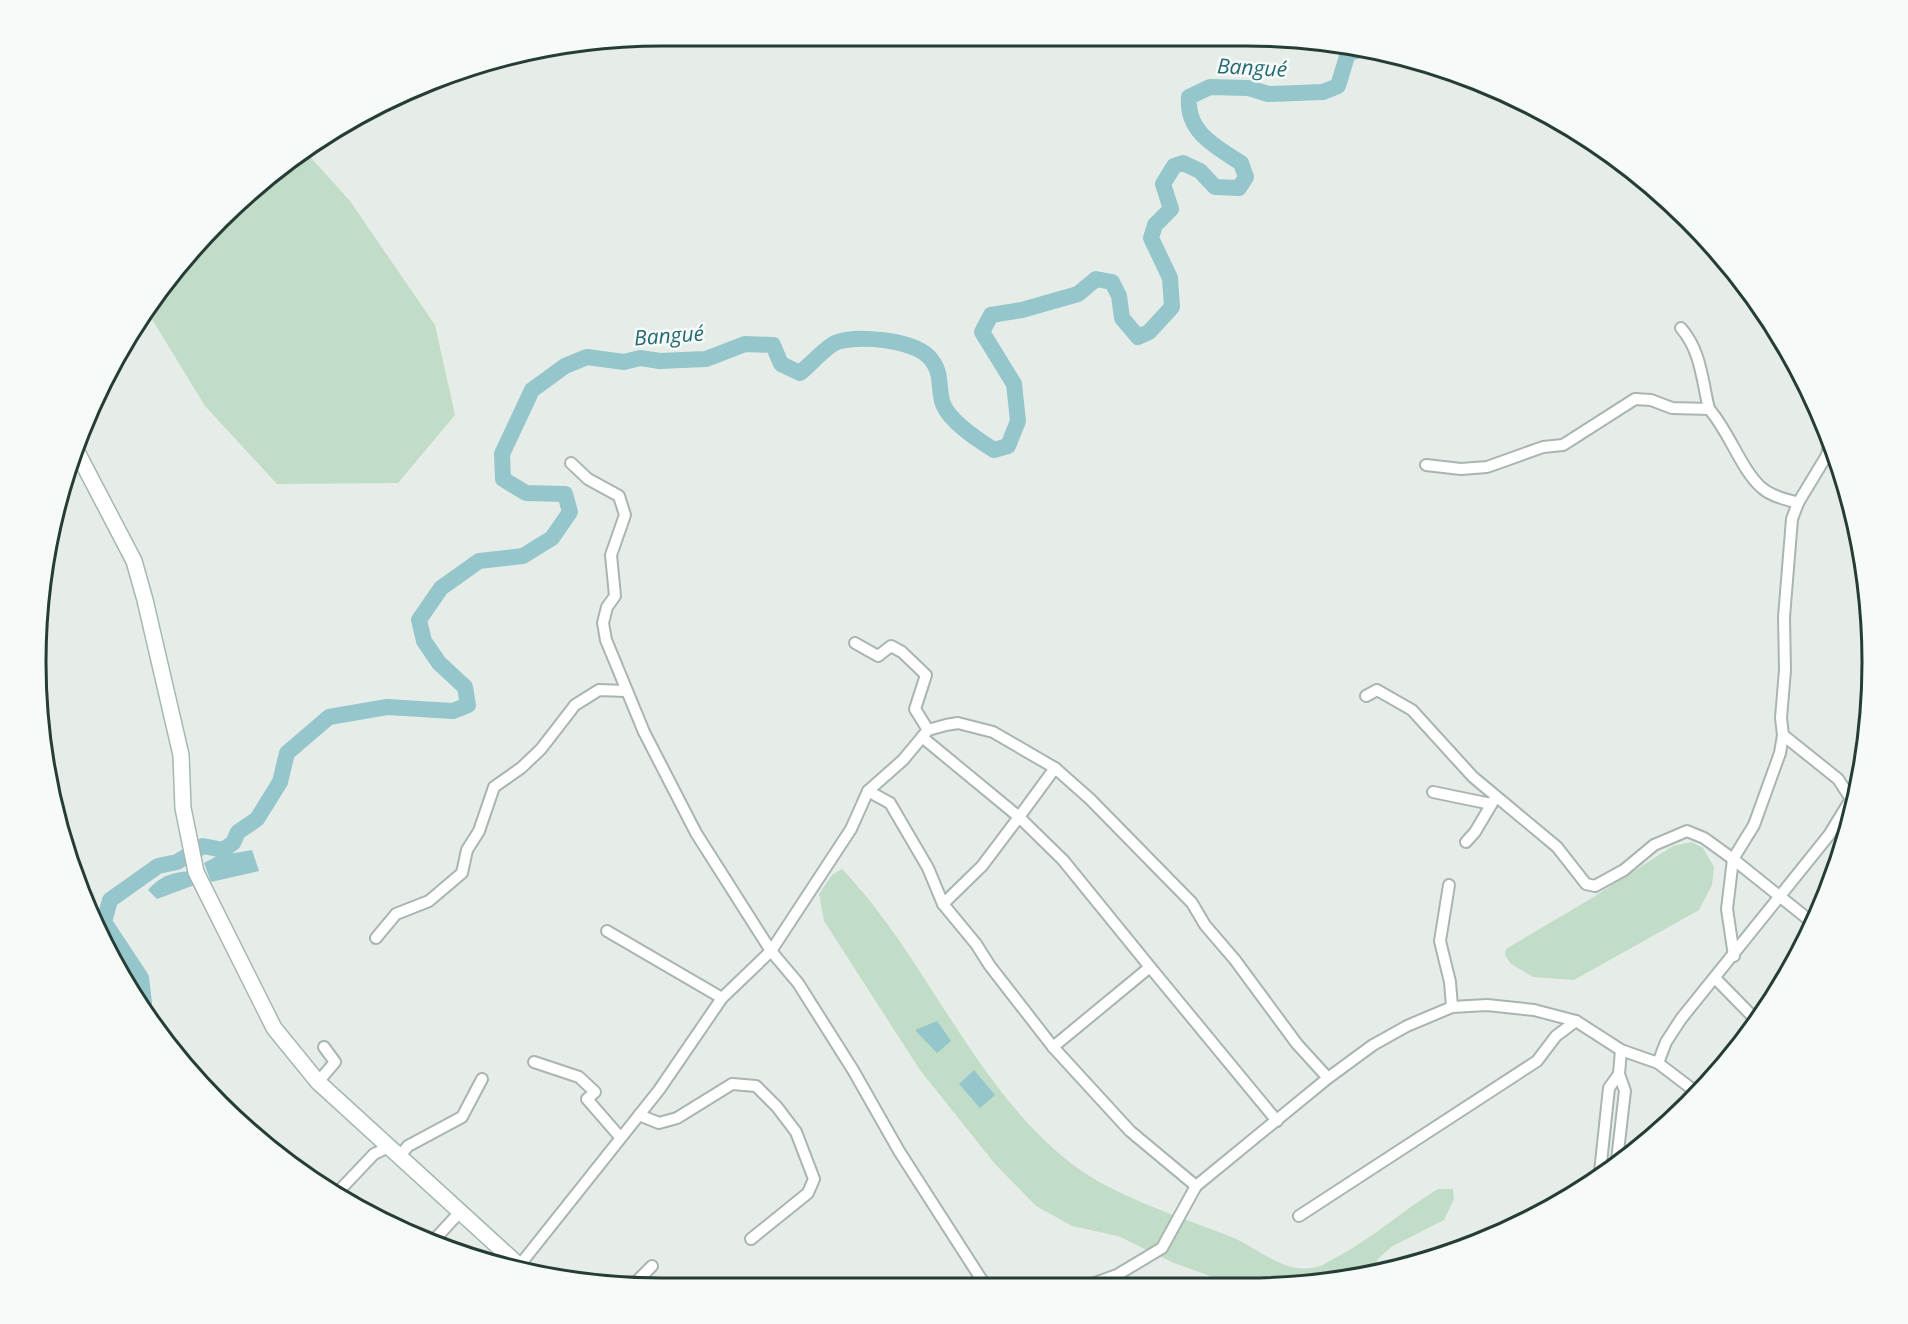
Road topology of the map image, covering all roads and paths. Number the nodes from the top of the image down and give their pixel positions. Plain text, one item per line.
1 (1681, 328) dead end
2 (1709, 409) junction
3 (1826, 456) edge
4 (81, 459) edge
5 (571, 464) dead end
6 (1426, 465) dead end
7 (1798, 503) junction
8 (855, 643) dead end
9 (626, 691) junction
10 (1366, 696) dead end
11 (925, 734) junction
12 (1783, 735) junction
13 (1055, 768) junction
14 (868, 791) junction
15 (1433, 792) dead end
16 (1848, 792) edge
17 (1493, 801) junction
18 (1842, 815) edge
19 (1019, 817) junction
20 (1466, 843) dead end
21 (1733, 859) junction
22 (1449, 885) dead end
23 (1782, 896) junction
24 (943, 904) junction
25 (1806, 917) edge
26 (607, 932) dead end
27 (376, 938) dead end
28 (771, 951) junction
29 (1734, 957) junction
30 (1150, 967) junction
31 (1715, 978) junction
32 (722, 998) junction
33 (1452, 1006) junction
34 (1751, 1014) edge
35 (1575, 1021) junction
36 (324, 1047) dead end
37 (1053, 1047) junction
38 (1621, 1050) junction
39 (534, 1062) dead end
40 (1658, 1063) junction
41 (1619, 1074) junction
42 (1328, 1078) junction
43 (482, 1079) dead end
44 (318, 1082) junction
45 (1690, 1088) edge
46 (639, 1115) junction
47 (1277, 1121) junction
48 (620, 1137) junction
49 (394, 1152) junction
50 (1618, 1152) edge
51 (1601, 1165) edge
52 (1196, 1186) junction
53 (342, 1188) edge
54 (460, 1212) junction
55 (1299, 1216) dead end
56 (438, 1235) edge
57 (751, 1239) dead end
58 (512, 1259) edge
59 (526, 1262) edge
60 (652, 1266) dead end
61 (642, 1277) edge
62 (981, 1278) edge
63 (1109, 1278) edge

1 - 2 street
2 - 6 street
2 - 7 street
3 - 7 street
4 - 44 main road
5 - 9 street
7 - 12 street
8 - 11 street
9 - 27 street
9 - 28 street
10 - 17 street
11 - 13 street
11 - 14 street
11 - 19 street
12 - 16 street
12 - 21 street
13 - 19 street
13 - 42 street
14 - 24 street
14 - 28 street
15 - 17 street
17 - 20 street
17 - 21 street
18 - 23 street
19 - 24 street
19 - 30 street
21 - 23 street
21 - 29 street
22 - 33 street
23 - 25 street
23 - 29 street
24 - 37 street
26 - 32 street
28 - 32 street
28 - 62 street
29 - 31 street
30 - 37 street
30 - 47 street
31 - 34 street
31 - 40 street
32 - 46 street
33 - 35 street
33 - 42 street
35 - 38 street
35 - 55 street
36 - 44 street
37 - 52 street
38 - 40 street
38 - 41 street
39 - 48 street
40 - 45 street
41 - 50 street
41 - 51 street
42 - 47 street
43 - 49 street
44 - 49 main road
46 - 48 street
46 - 57 street
47 - 52 street
48 - 59 street
49 - 53 street
49 - 54 main road
52 - 63 street
54 - 56 street
54 - 58 main road
60 - 61 street

